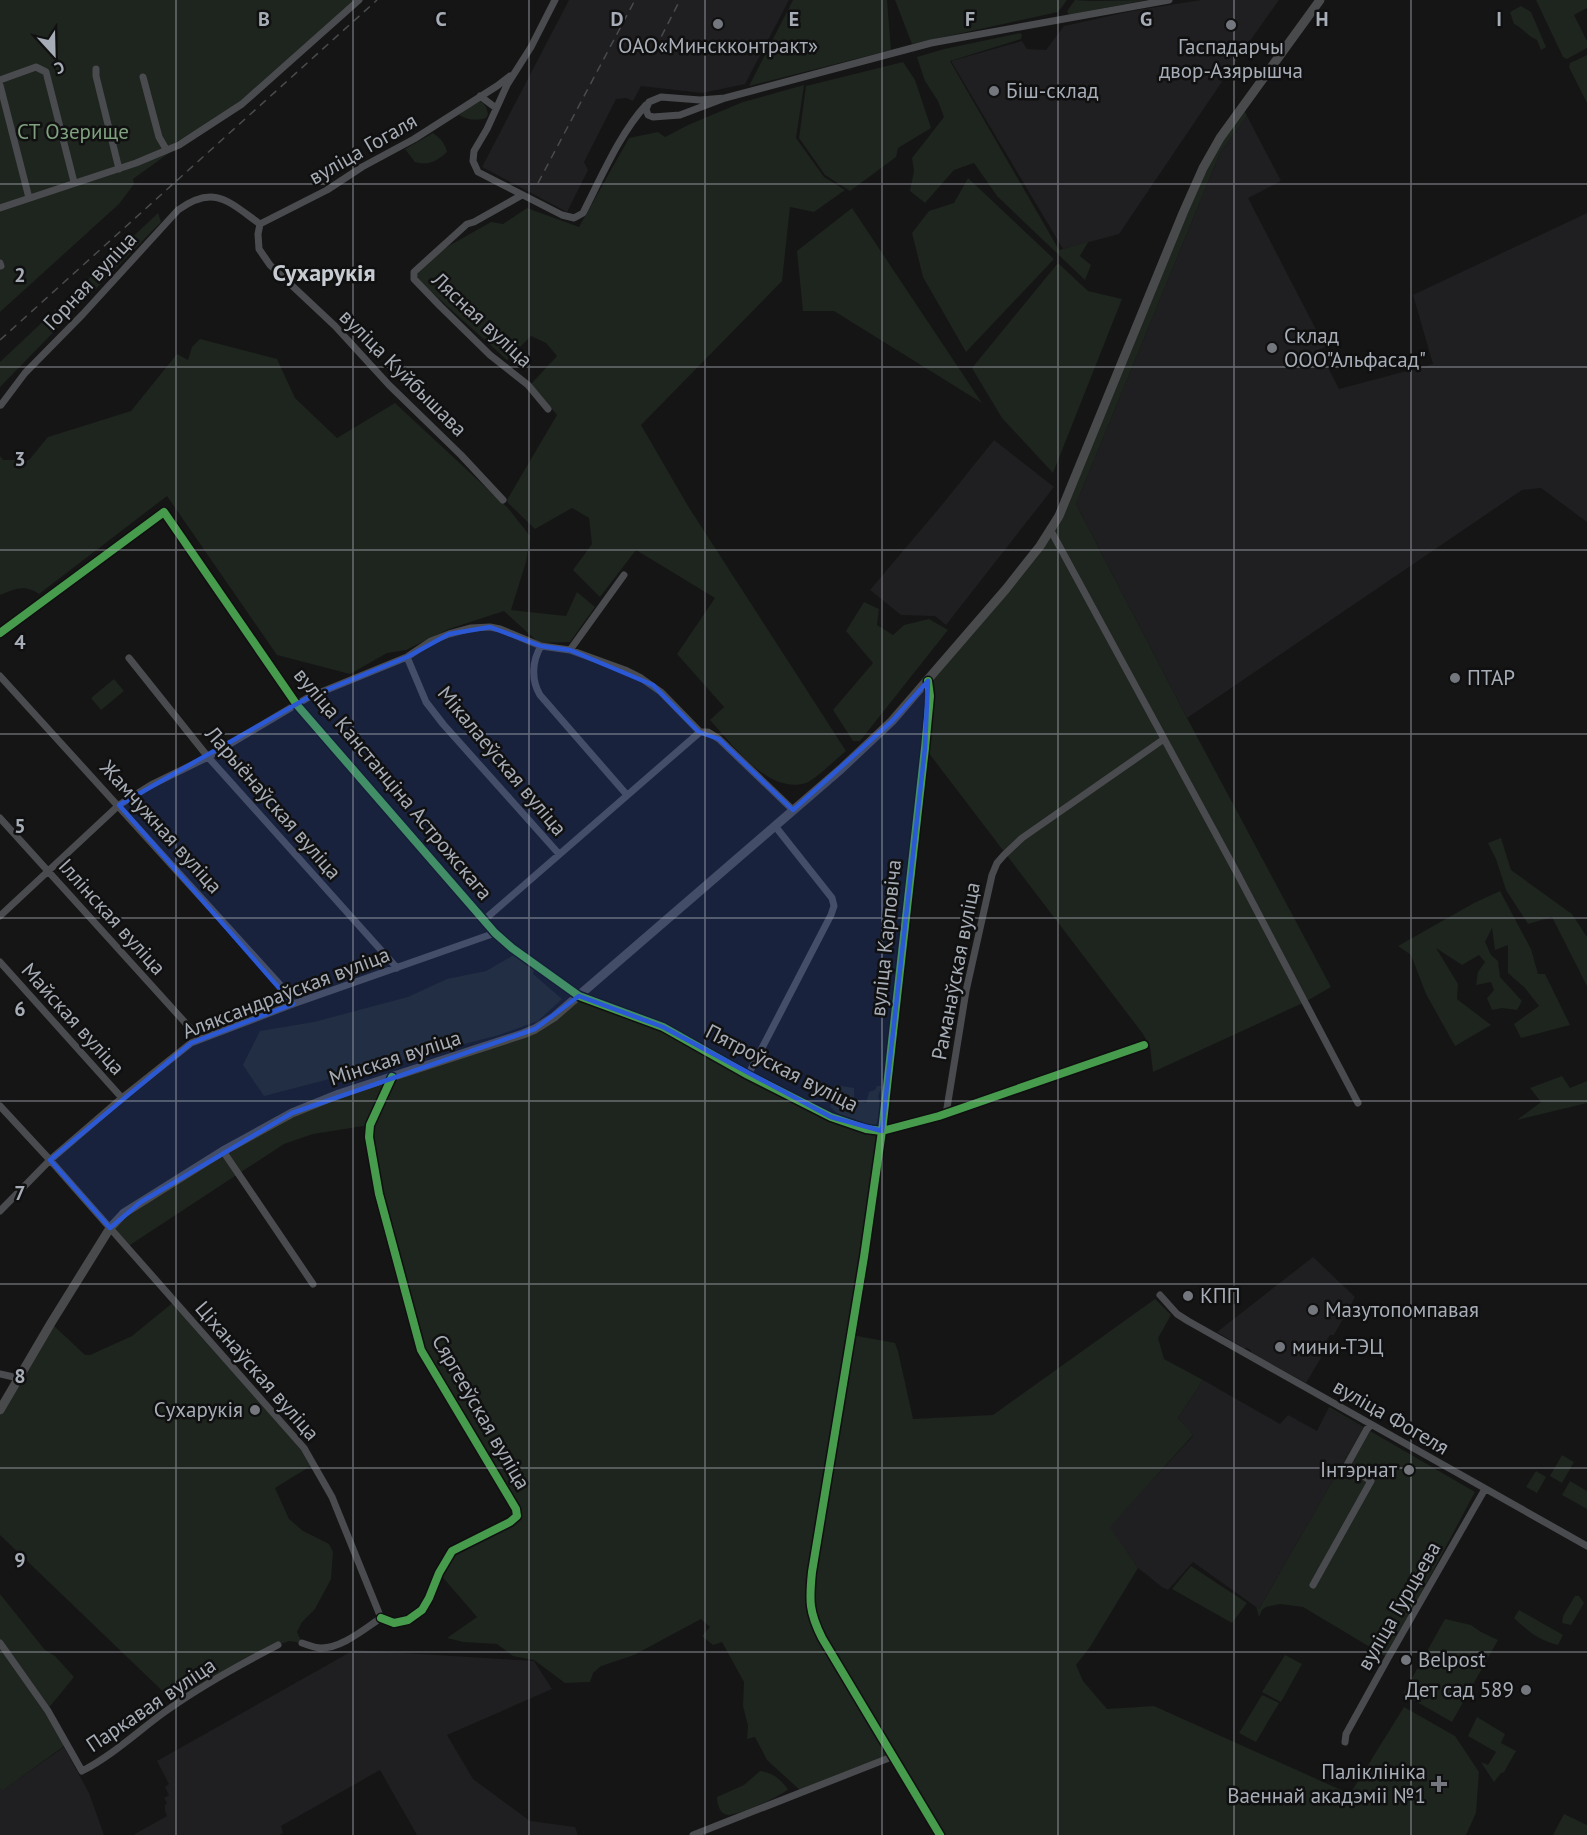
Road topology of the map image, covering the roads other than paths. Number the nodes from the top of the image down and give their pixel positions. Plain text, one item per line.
1 (359, 0) edge
2 (555, 0) edge
3 (1169, 0) edge
4 (1320, 0) edge
5 (96, 69) dead end
6 (516, 71) junction
7 (143, 77) dead end
8 (0, 80) edge
9 (0, 85) edge
10 (480, 96) junction
11 (725, 98) junction
12 (646, 105) junction
13 (496, 108) junction
14 (654, 117) junction
15 (630, 125) junction
16 (169, 149) junction
17 (119, 168) junction
18 (74, 183) junction
19 (522, 195) junction
20 (29, 198) junction
21 (0, 208) edge
22 (260, 224) junction
23 (1, 405) edge
24 (548, 409) dead end
25 (503, 500) dead end
26 (1050, 529) junction
27 (624, 575) dead end
28 (0, 633) edge
29 (541, 646) junction
30 (570, 650) junction
31 (129, 657) dead end
32 (407, 657) junction
33 (0, 676) edge
34 (928, 681) junction
35 (297, 705) junction
36 (700, 732) junction
37 (1164, 739) junction
38 (208, 757) junction
39 (627, 795) junction
40 (119, 805) junction
41 (793, 810) junction
42 (0, 818) edge
43 (775, 826) junction
44 (559, 854) junction
45 (48, 872) junction
46 (0, 916) edge
47 (484, 920) junction
48 (495, 933) junction
49 (0, 962) edge
50 (397, 968) junction
51 (579, 996) junction
52 (293, 1004) junction
53 (200, 1039) junction
54 (1144, 1045) dead end
55 (748, 1075) junction
56 (392, 1077) junction
57 (122, 1098) junction
58 (1359, 1103) dead end
59 (0, 1106) edge
60 (946, 1114) junction
61 (882, 1131) junction
62 (223, 1151) junction
63 (50, 1160) junction
64 (0, 1211) edge
65 (110, 1228) junction
66 (313, 1284) dead end
67 (1160, 1295) dead end
68 (0, 1374) edge
69 (18, 1378) junction
70 (0, 1410) edge
71 (1371, 1425) junction
72 (1485, 1489) junction
73 (1587, 1546) edge
74 (1313, 1585) dead end
75 (381, 1618) junction
76 (0, 1643) edge
77 (302, 1643) dead end
78 (278, 1646) dead end
79 (1345, 1742) dead end
80 (894, 1756) junction
81 (693, 1835) edge
82 (940, 1835) edge

1 - 16 street
2 - 6 street, вуліца Гогаля
3 - 11 street
4 - 26 main road, Мінская вуліца
5 - 17 street
6 - 10 street, вуліца Гогаля
6 - 13 street, вуліца Гогаля
7 - 16 street
8 - 18 street
9 - 20 street
10 - 13 street
10 - 22 street, вуліца Гогаля
11 - 12 street
11 - 14 street
12 - 14 street
12 - 15 street
13 - 19 street, вуліца Гогаля
14 - 15 street
15 - 19 street
16 - 17 street
17 - 18 street
18 - 20 street
19 - 24 street, Лясная вуліца
20 - 21 street
22 - 23 street, Горная вуліца
22 - 25 street, вуліца Куйбышава
26 - 34 main road, Мінская вуліца
26 - 37 street
27 - 30 street
28 - 35 street, вуліца Канстанціна Астрожскага
29 - 30 street
29 - 32 street
29 - 39 street
30 - 36 street
31 - 38 street, Ларыёнаўская вуліца
32 - 35 street
32 - 44 street, Мікалаеўская вуліца
33 - 40 street, Жамчужная вуліца
34 - 41 main road, Мінская вуліца
34 - 61 street, вуліца Карповіча
35 - 38 street
35 - 47 street, вуліца Канстанціна Астрожскага
36 - 39 street
36 - 41 street
37 - 58 street
37 - 60 street, Раманаўская вуліца
38 - 40 street
38 - 50 street, Ларыёнаўская вуліца
39 - 44 street
40 - 45 street
40 - 52 street, Жамчужная вуліца
41 - 43 main road, Мінская вуліца
42 - 45 street, Іллінская вуліца
43 - 51 main road, Мінская вуліца
43 - 55 street
44 - 47 street
45 - 46 street
45 - 53 street, Іллінская вуліца
47 - 48 street, вуліца Канстанціна Астрожскага
48 - 50 street, Аляксандраўская вуліца
48 - 51 street, вуліца Канстанціна Астрожскага
49 - 57 street, Майская вуліца
50 - 52 street, Аляксандраўская вуліца
51 - 55 street, Пятроўская вуліца
51 - 56 main road, Мінская вуліца
52 - 53 street, Аляксандраўская вуліца
53 - 57 street, Аляксандраўская вуліца
54 - 60 street, Пятроўская вуліца
55 - 61 street, Пятроўская вуліца
56 - 62 main road, Мінская вуліца
56 - 75 street, Сяргееўская вуліца
57 - 63 street, Аляксандраўская вуліца
59 - 63 street, Ціханаўская вуліца
60 - 61 street, Пятроўская вуліца
61 - 80 street, вуліца Карповіча
62 - 65 main road, Мінская вуліца
62 - 66 street
63 - 64 street, Аляксандраўская вуліца
63 - 65 street, Ціханаўская вуліца
65 - 69 main road, Мінская вуліца
65 - 75 street, Ціханаўская вуліца
67 - 71 street, вуліца Фогеля
68 - 69 street
69 - 70 main road, Мінская вуліца
71 - 72 street, вуліца Фогеля
71 - 74 street
72 - 73 street, вуліца Фогеля
72 - 79 street, вуліца Гурцьева
75 - 77 street
76 - 78 street, Паркавая вуліца
80 - 81 street
80 - 82 street, вуліца Карповіча

